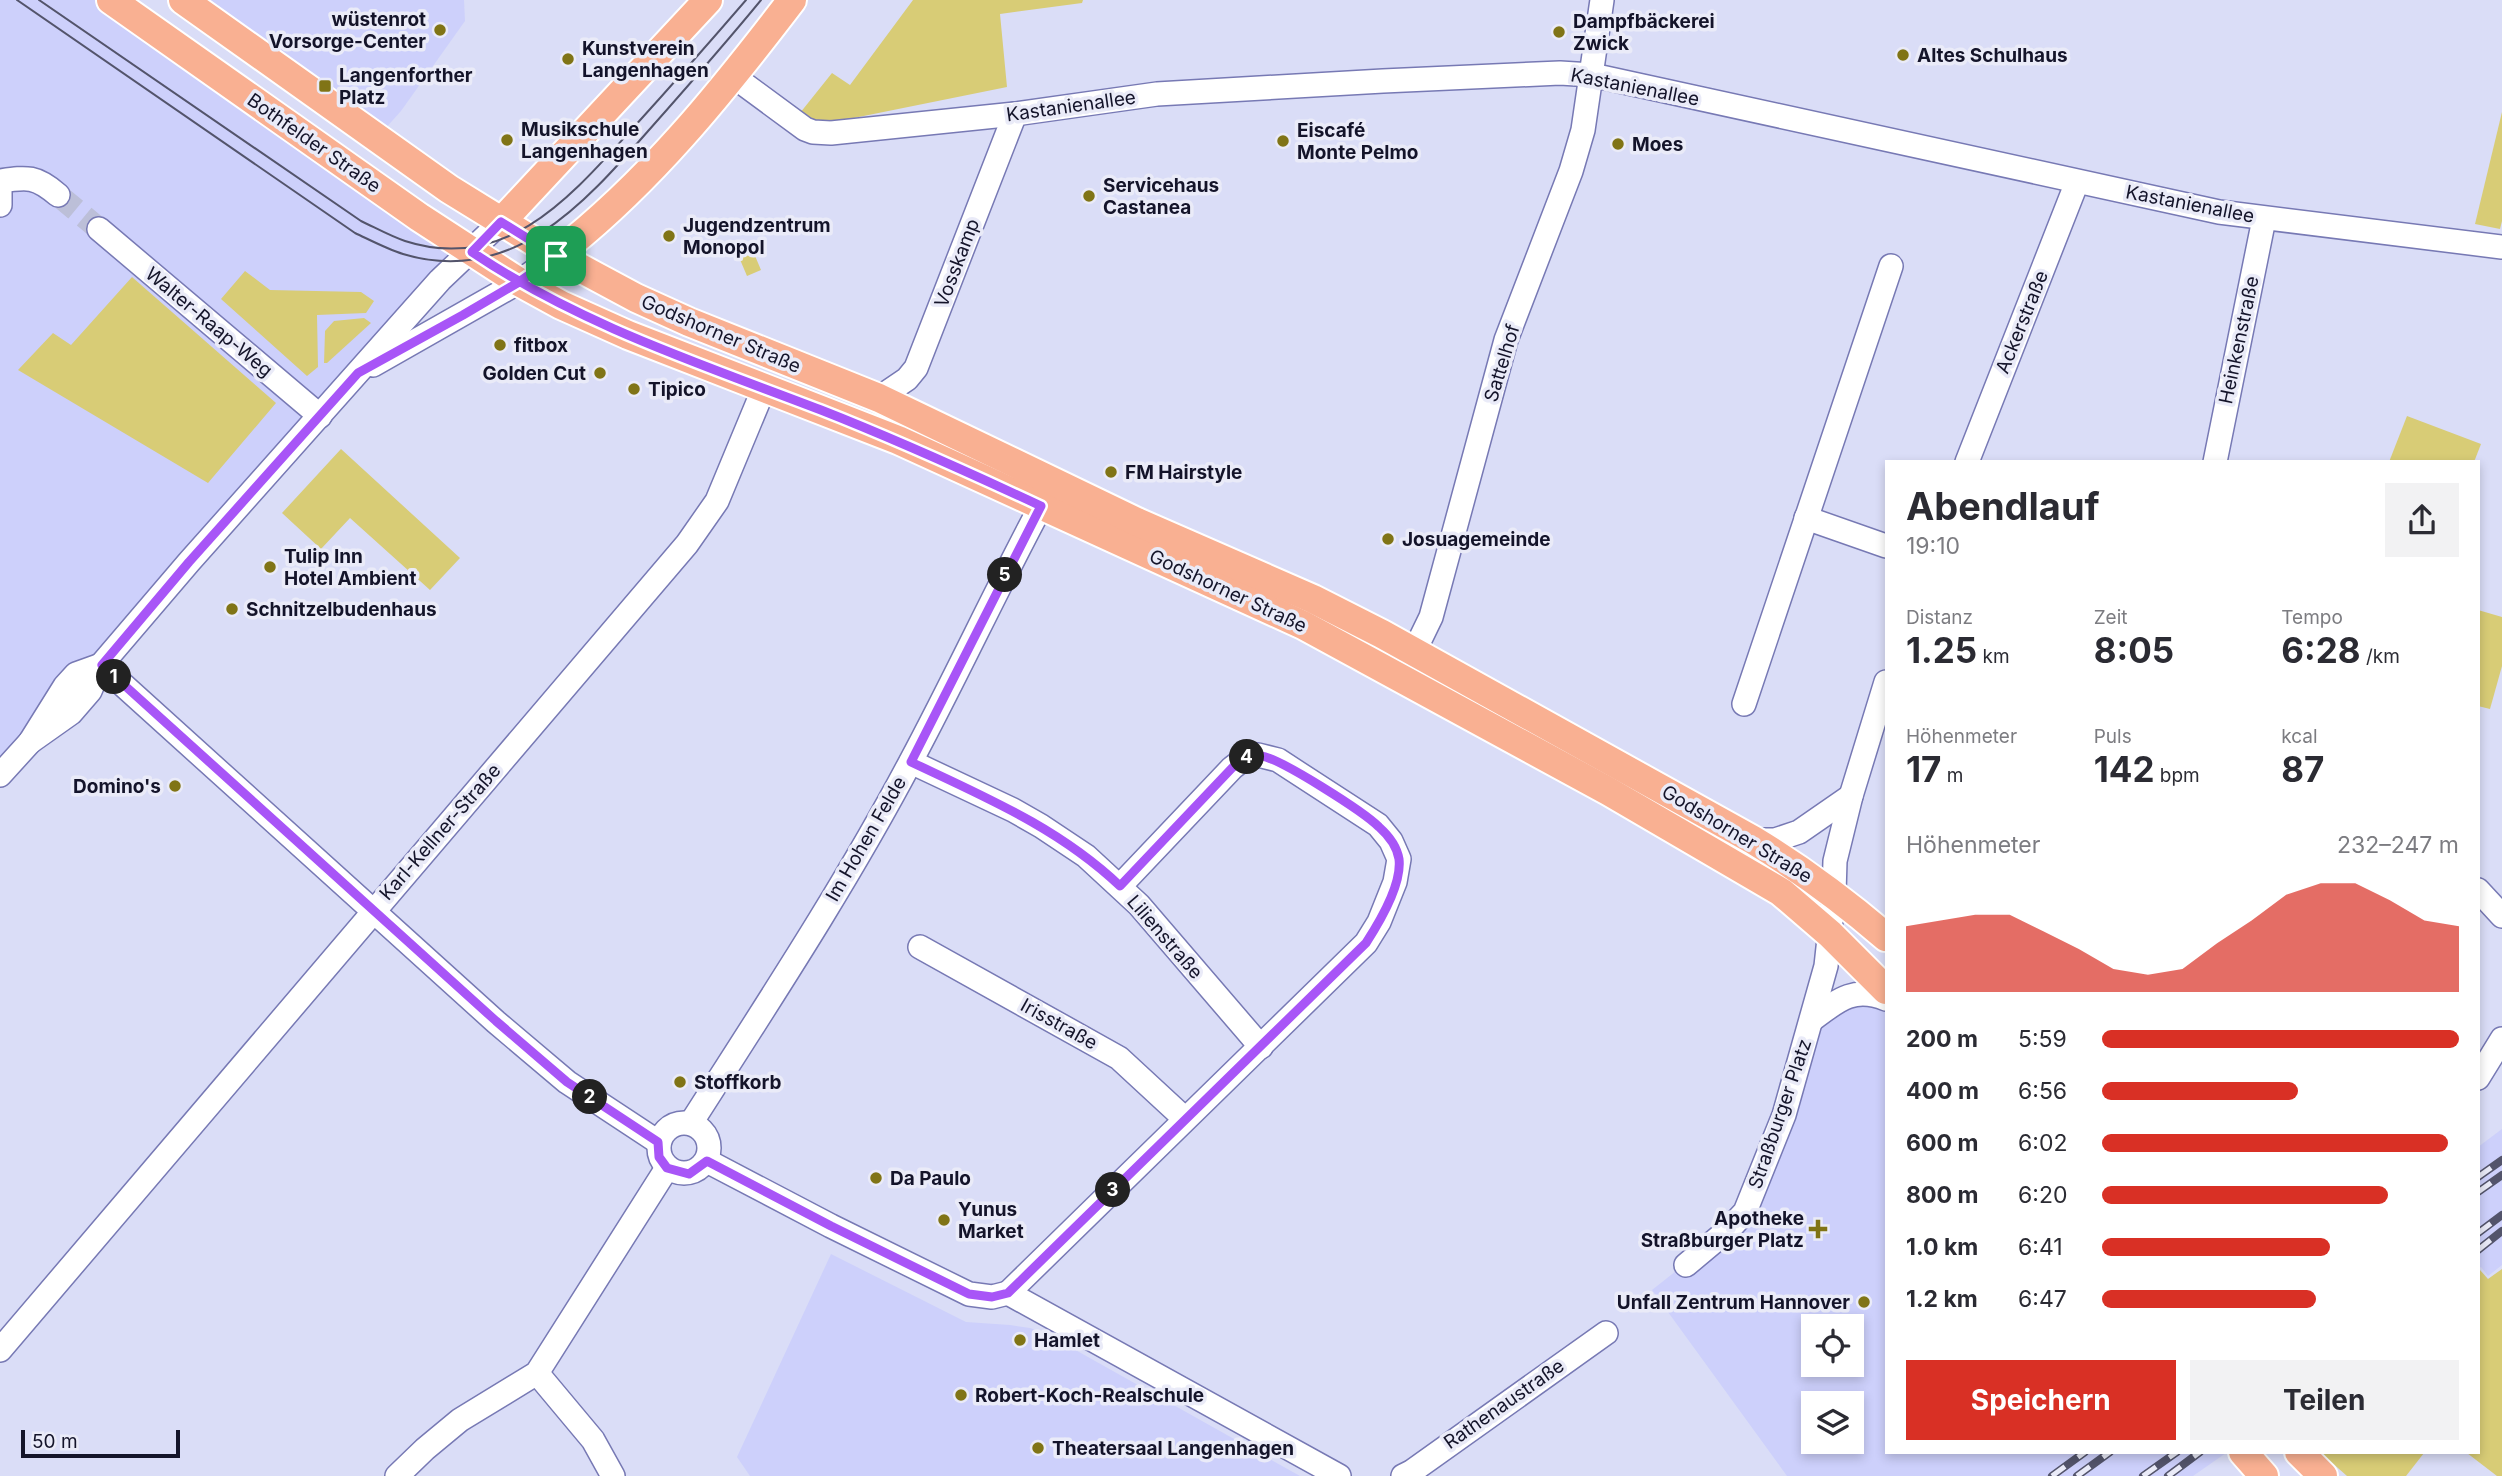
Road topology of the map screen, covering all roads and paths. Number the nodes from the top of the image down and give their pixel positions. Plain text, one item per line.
1 (111, 0) edge
2 (183, 0) edge
3 (708, 0) edge
4 (792, 0) edge
5 (1602, 0) edge
6 (1592, 75) junction
7 (733, 76) junction
8 (1015, 114) junction
9 (0, 181) edge
10 (2077, 182) junction
11 (0, 188) edge
12 (58, 195) tunnel mouth
13 (0, 205) edge
14 (2264, 219) junction
15 (501, 222) junction
16 (99, 229) tunnel mouth
17 (2502, 247) edge
18 (472, 252) junction
19 (556, 256) junction
20 (1891, 266) dead end
21 (519, 282) junction
22 (358, 373) junction
23 (764, 388) junction
24 (879, 398) junction
25 (320, 416) junction
26 (1968, 460) edge
27 (2215, 460) edge
28 (1041, 506) junction
29 (1806, 518) junction
30 (1885, 546) edge
31 (1415, 652) junction
32 (102, 665) junction
33 (1885, 685) edge
34 (1744, 704) dead end
35 (911, 762) junction
36 (0, 775) edge
37 (1851, 796) junction
38 (1753, 840) junction
39 (1120, 886) junction
40 (2480, 892) edge
41 (1834, 893) junction
42 (372, 911) junction
43 (2502, 916) edge
44 (1830, 934) junction
45 (1885, 936) edge
46 (920, 947) dead end
47 (1885, 989) edge
48 (1885, 999) edge
49 (1813, 1019) junction
50 (2502, 1039) edge
51 (1261, 1047) junction
52 (2480, 1075) edge
53 (1185, 1119) junction
54 (691, 1123) junction
55 (658, 1142) junction
56 (707, 1161) junction
57 (667, 1168) junction
58 (1686, 1265) dead end
59 (1008, 1293) junction
60 (1606, 1333) dead end
61 (0, 1350) edge
62 (537, 1373) junction
63 (2245, 1454) edge
64 (2301, 1454) edge
65 (397, 1476) edge
66 (613, 1476) edge
67 (1339, 1476) edge
68 (1403, 1476) edge
69 (2264, 1476) edge
70 (2323, 1476) edge

1 - 18 main road, Bothfelder Straße
2 - 15 main road, Bothfelder Straße
3 - 15 main road
4 - 7 main road
5 - 6 street, Sattelhof
6 - 8 street, Kastanienallee
6 - 10 street, Kastanienallee
6 - 31 street, Sattelhof
7 - 8 street, Kastanienallee
7 - 19 main road
8 - 24 street, Vosskamp
9 - 12 street
10 - 14 street, Kastanienallee
10 - 26 street, Ackerstraße
11 - 13 street
14 - 17 street, Kastanienallee
14 - 27 street, Heinkenstraße
15 - 18 street
15 - 19 main road, Bothfelder Straße
16 - 25 street, Walter-Raap-Weg
18 - 21 main road, Bothfelder Straße
18 - 22 street
19 - 21 street
19 - 24 main road, Godshorner Straße
20 - 29 street
21 - 22 street
21 - 23 main road, Godshorner Straße
22 - 25 street
23 - 28 main road, Godshorner Straße
23 - 42 street, Karl-Kellner-Straße
24 - 31 main road, Godshorner Straße
25 - 32 street
28 - 35 street, Im Hohen Felde
28 - 44 main road, Godshorner Straße
29 - 30 street
29 - 34 street
31 - 38 main road, Godshorner Straße
32 - 36 street
32 - 42 street
33 - 37 street
35 - 39 street, Lilienstraße
35 - 54 street, Im Hohen Felde
37 - 38 street
37 - 41 street
38 - 41 main road, Godshorner Straße
39 - 51 street, Lilienstraße
39 - 51 street
40 - 43 street
41 - 44 street, Straßburger Platz
41 - 45 main road, Godshorner Straße
42 - 55 street
42 - 61 street, Karl-Kellner-Straße
44 - 47 main road, Godshorner Straße
44 - 49 street, Straßburger Platz
46 - 53 street, Irisstraße
48 - 49 street, Straßburger Platz
49 - 58 street, Straßburger Platz
50 - 52 street
51 - 53 street
53 - 59 street
54 - 55 street
54 - 56 street
55 - 57 street
56 - 57 street
56 - 59 street
57 - 62 street
59 - 67 street
60 - 68 street, Rathenaustraße
62 - 65 street
62 - 66 street
63 - 69 main road
64 - 70 main road

